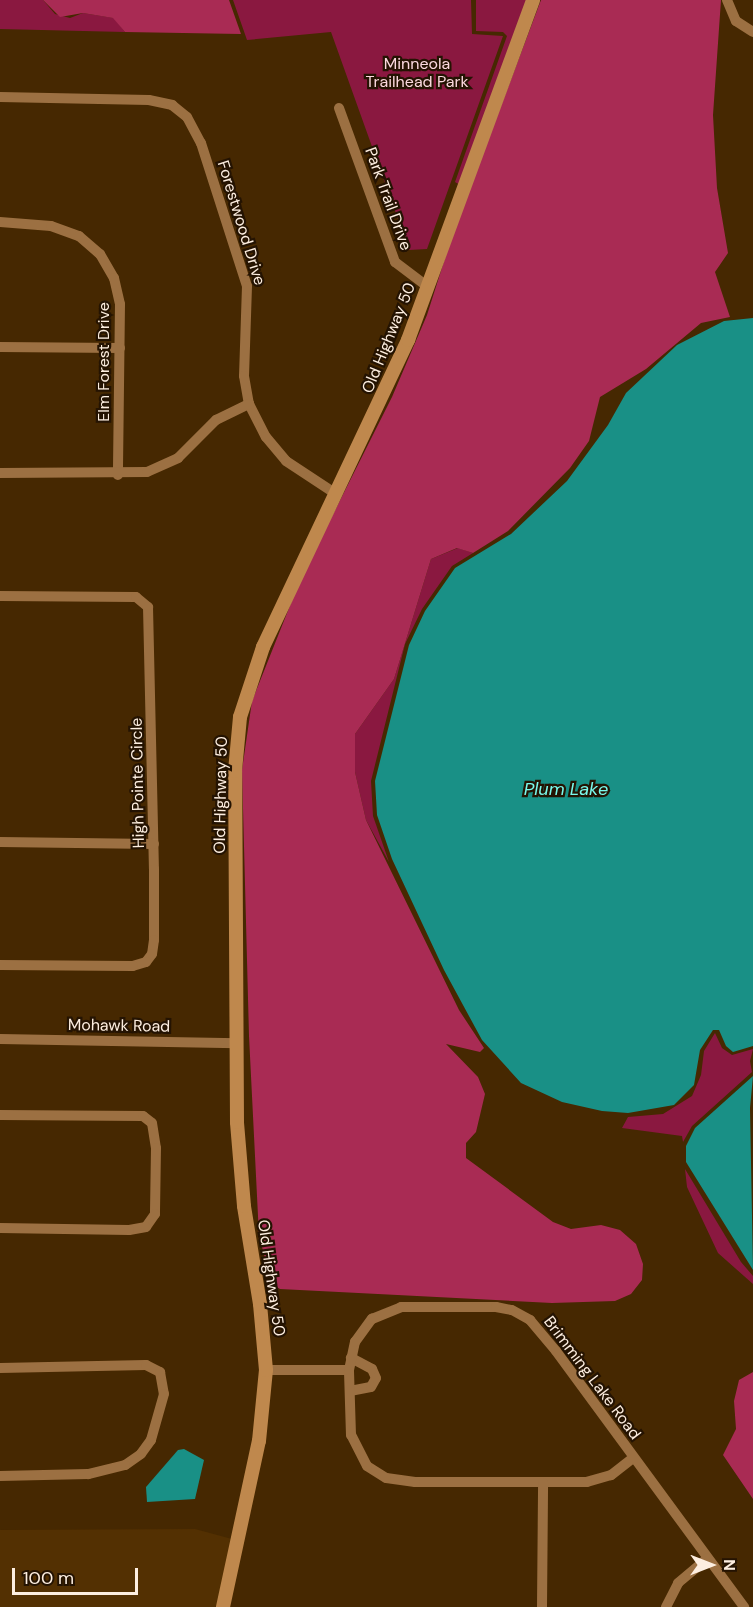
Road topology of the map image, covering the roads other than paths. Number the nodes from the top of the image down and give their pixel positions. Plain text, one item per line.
1 (533, 0) edge
2 (727, 0) edge
3 (753, 32) edge
4 (0, 97) edge
5 (339, 108) dead end
6 (0, 222) edge
7 (428, 287) junction
8 (0, 347) edge
9 (120, 348) junction
10 (249, 404) junction
11 (0, 473) edge
12 (118, 475) junction
13 (336, 494) junction
14 (0, 596) edge
15 (0, 842) edge
16 (154, 843) junction
17 (0, 965) edge
18 (0, 1039) edge
19 (237, 1042) junction
20 (0, 1115) edge
21 (0, 1228) edge
22 (351, 1358) junction
23 (0, 1368) edge
24 (266, 1370) junction
25 (349, 1370) junction
26 (350, 1391) junction
27 (633, 1458) junction
28 (0, 1476) edge
29 (543, 1483) junction
30 (708, 1559) junction
31 (223, 1607) edge
32 (542, 1607) edge
33 (666, 1607) edge
34 (744, 1607) edge

1 - 7 main road, Old Highway 50
2 - 3 street
4 - 10 street, Forestwood Drive
5 - 7 street, Park Trail Drive
6 - 9 street, Elm Forest Drive
7 - 13 main road, Old Highway 50
8 - 9 street
9 - 12 street, Elm Forest Drive
10 - 12 street
10 - 13 street, Forestwood Drive
11 - 12 street
13 - 19 main road, Old Highway 50
14 - 16 street, High Pointe Circle
15 - 16 street
16 - 17 street, High Pointe Circle
18 - 19 street, Mohawk Road
19 - 24 main road, Old Highway 50
20 - 21 street
22 - 25 street, Brimming Lake Road
22 - 26 street
22 - 27 street, Brimming Lake Road
23 - 28 street
24 - 25 street
24 - 31 main road, Old Highway 50
25 - 26 street, Brimming Lake Road
26 - 29 street, Brimming Lake Road
27 - 29 street, Brimming Lake Road
27 - 30 street, Brimming Lake Road
29 - 32 street
30 - 33 street
30 - 34 street, Brimming Lake Road

